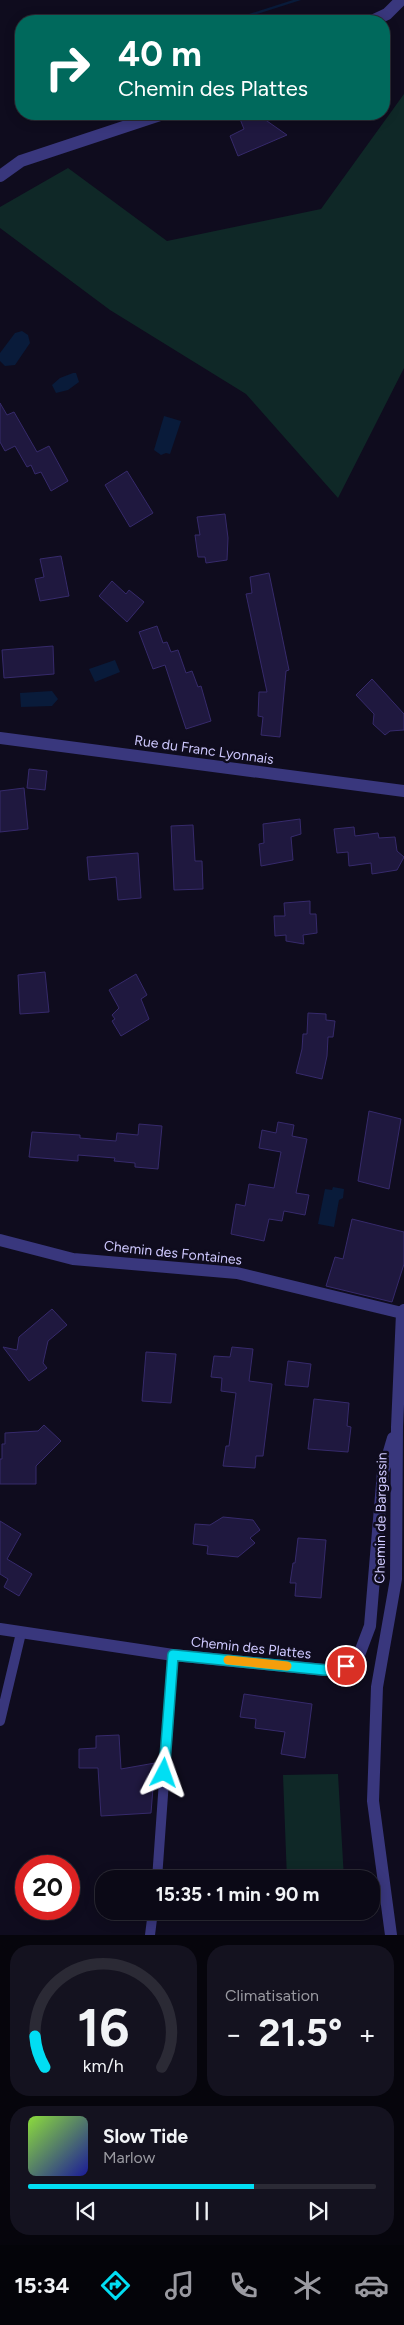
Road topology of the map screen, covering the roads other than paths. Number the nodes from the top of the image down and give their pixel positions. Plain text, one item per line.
1 (402, 0) edge
2 (385, 15) edge
3 (146, 120) edge
4 (0, 176) edge
5 (0, 738) edge
6 (404, 791) edge
7 (0, 1240) edge
8 (403, 1311) edge
9 (397, 1427) junction
10 (400, 1532) edge
11 (0, 1629) edge
12 (21, 1632) junction
13 (173, 1655) junction
14 (0, 1721) edge
15 (158, 1870) edge
16 (152, 1920) edge
17 (150, 1935) edge
18 (391, 1935) edge

1 - 2 street
3 - 4 street
5 - 6 street, Rue du Franc Lyonnais
7 - 8 street, Chemin des Fontaines
8 - 9 street, Chemin de Bargassin
9 - 10 street, Chemin de Bargassin
9 - 13 street, Chemin des Plattes
10 - 18 street, Chemin de Bargassin
11 - 12 street, Chemin des Plattes
12 - 13 street, Chemin des Plattes
12 - 14 lane
13 - 15 lane, Chemin des Plattes
16 - 17 lane

